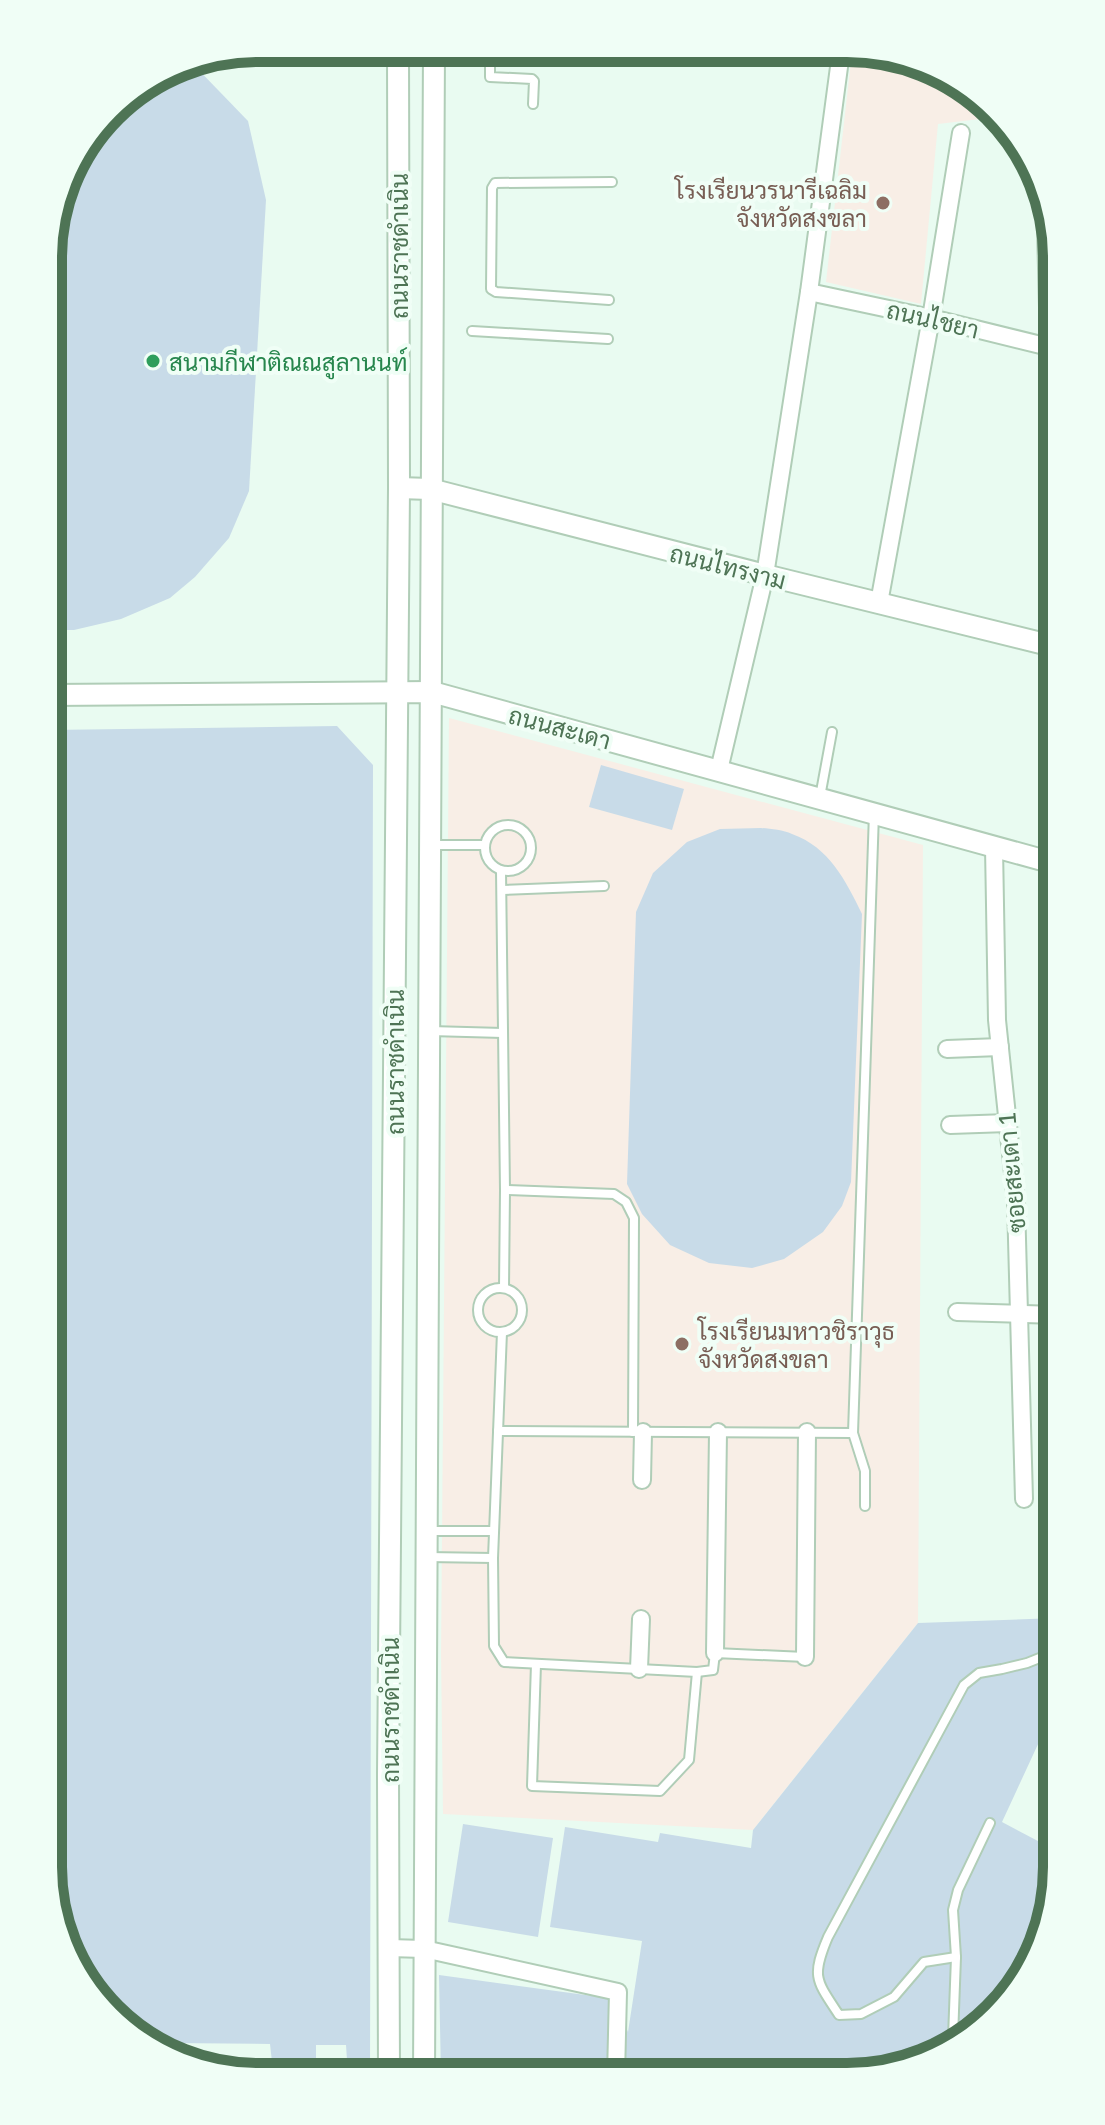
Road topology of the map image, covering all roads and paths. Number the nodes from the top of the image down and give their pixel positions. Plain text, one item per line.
1 (398, 62) edge
2 (434, 62) edge
3 (490, 62) edge
4 (840, 62) edge
5 (533, 104) dead end
6 (961, 133) dead end
7 (612, 182) dead end
8 (809, 292) junction
9 (609, 300) dead end
10 (931, 318) junction
11 (472, 331) dead end
12 (608, 339) dead end
13 (1043, 346) edge
14 (399, 488) junction
15 (430, 489) junction
16 (765, 575) junction
17 (879, 603) junction
18 (1043, 644) edge
19 (432, 692) junction
20 (397, 693) junction
21 (62, 695) edge
22 (832, 732) dead end
23 (719, 770) junction
24 (820, 798) junction
25 (874, 813) junction
26 (430, 845) junction
27 (484, 845) junction
28 (994, 847) junction
29 (1043, 860) edge
30 (501, 871) junction
31 (604, 886) dead end
32 (502, 890) junction
33 (430, 1031) junction
34 (503, 1033) junction
35 (1000, 1047) junction
36 (947, 1049) dead end
37 (1008, 1123) junction
38 (950, 1125) dead end
39 (505, 1190) junction
40 (504, 1288) junction
41 (957, 1312) dead end
42 (1018, 1315) junction
43 (1043, 1315) edge
44 (502, 1332) junction
45 (498, 1431) junction
46 (638, 1432) junction
47 (718, 1432) junction
48 (807, 1432) junction
49 (853, 1433) junction
50 (642, 1480) dead end
51 (1024, 1499) dead end
52 (865, 1506) dead end
53 (427, 1531) junction
54 (494, 1531) junction
55 (427, 1557) junction
56 (493, 1558) junction
57 (641, 1619) dead end
58 (715, 1653) junction
59 (805, 1657) joint
60 (1043, 1657) edge
61 (536, 1664) junction
62 (639, 1669) junction
63 (697, 1672) junction
64 (990, 1823) dead end
65 (389, 1948) junction
66 (424, 1949) junction
67 (956, 1957) junction
68 (953, 2032) edge
69 (389, 2063) edge
70 (424, 2063) edge
71 (616, 2063) edge

1 - 14 street, ถนนราชดำเนิน
2 - 15 street, ถนนราชดำเนิน
3 - 5 lane
4 - 8 street
6 - 10 street
7 - 9 lane
8 - 10 street, ถนนไชยา
8 - 16 street
10 - 13 street, ถนนไชยา
10 - 17 street
11 - 12 lane
14 - 15 street, ถนนไทรงาม
14 - 20 street, ถนนราชดำเนิน
15 - 16 street, ถนนไทรงาม
15 - 19 street, ถนนราชดำเนิน
16 - 17 street, ถนนไทรงาม
16 - 23 street
17 - 18 street, ถนนไทรงาม
19 - 20 street, ถนนสะเดา
19 - 23 street, ถนนสะเดา
19 - 26 street, ถนนราชดำเนิน
20 - 21 street, ถนนสะเดา
20 - 65 street, ถนนราชดำเนิน
22 - 24 lane
23 - 24 street, ถนนสะเดา
24 - 25 street, ถนนสะเดา
25 - 28 street, ถนนสะเดา
25 - 49 lane
26 - 27 lane
26 - 33 street, ถนนราชดำเนิน
27 - 30 lane
27 - 30 lane
28 - 29 street, ถนนสะเดา
28 - 35 street, ซอยสะเดา 1
30 - 32 lane
31 - 32 lane
32 - 34 lane
33 - 34 lane
33 - 53 street, ถนนราชดำเนิน
34 - 39 lane
35 - 36 street
35 - 37 street, ซอยสะเดา 1
37 - 38 street
37 - 42 street, ซอยสะเดา 1
39 - 40 lane
39 - 46 lane
40 - 44 lane
40 - 44 lane
41 - 42 street
42 - 43 street
42 - 51 street, ซอยสะเดา 1
44 - 45 lane
45 - 46 lane
45 - 54 lane
46 - 47 lane
46 - 50 street
47 - 48 lane
47 - 58 street
48 - 49 lane
48 - 59 street
49 - 52 lane
53 - 54 lane
53 - 55 street, ถนนราชดำเนิน
54 - 56 lane
55 - 56 lane
55 - 66 street, ถนนราชดำเนิน
56 - 61 lane
57 - 62 street
58 - 59 lane
58 - 63 lane
60 - 67 lane
61 - 62 lane
61 - 63 lane
62 - 63 lane
64 - 67 lane
65 - 66 street
65 - 69 street, ถนนราชดำเนิน
66 - 70 street, ถนนราชดำเนิน
66 - 71 street
67 - 68 lane

